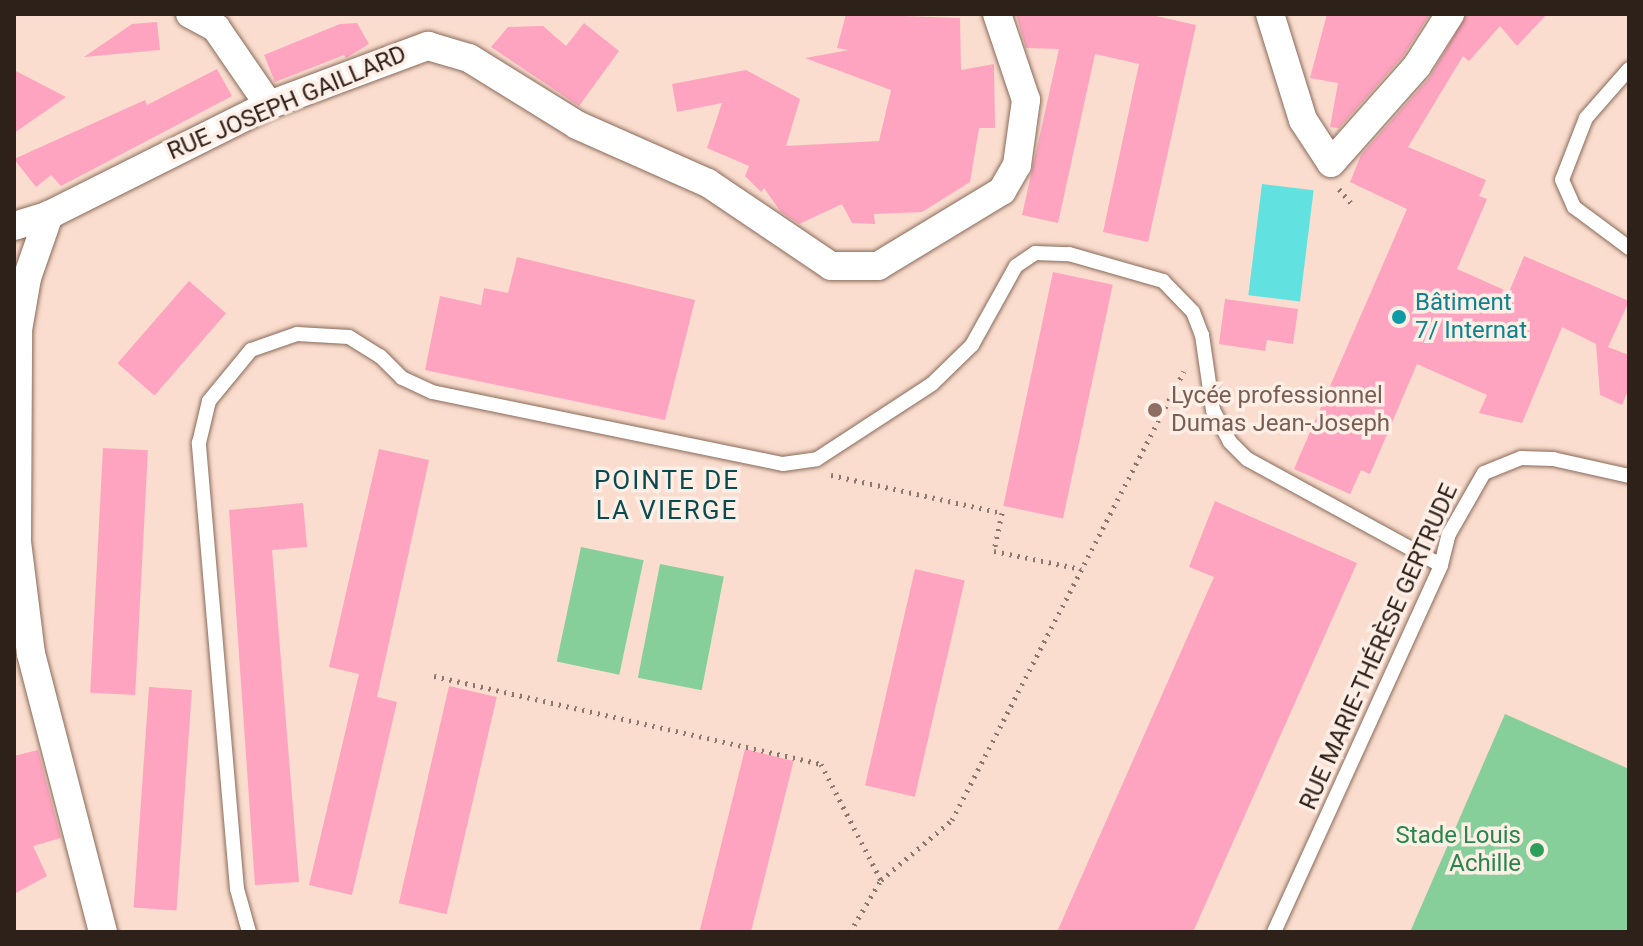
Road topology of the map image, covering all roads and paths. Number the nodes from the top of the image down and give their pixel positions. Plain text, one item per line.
1 (190, 14) edge
2 (997, 14) edge
3 (1270, 14) edge
4 (1450, 14) edge
5 (1629, 69) edge
6 (269, 105) junction
7 (49, 215) junction
8 (14, 226) edge
9 (1629, 248) edge
10 (1202, 335) junction
11 (783, 464) junction
12 (1629, 476) edge
13 (1441, 565) junction
14 (1081, 569) junction
15 (434, 676) dead end
16 (881, 880) junction
17 (103, 932) edge
18 (249, 932) edge
19 (850, 932) edge
20 (1274, 932) edge

1 - 6 street
2 - 6 street, RUE JOSEPH GAILLARD
3 - 4 street
5 - 9 lane
6 - 7 street, RUE JOSEPH GAILLARD
7 - 8 street, RUE JOSEPH GAILLARD
7 - 17 street
10 - 11 lane
10 - 13 lane
10 - 14 path
11 - 14 path
11 - 18 lane
12 - 13 lane, RUE MARIE-THÉRÈSE GERTRUDE
13 - 20 lane, RUE MARIE-THÉRÈSE GERTRUDE
14 - 16 path
15 - 16 path
16 - 19 path

